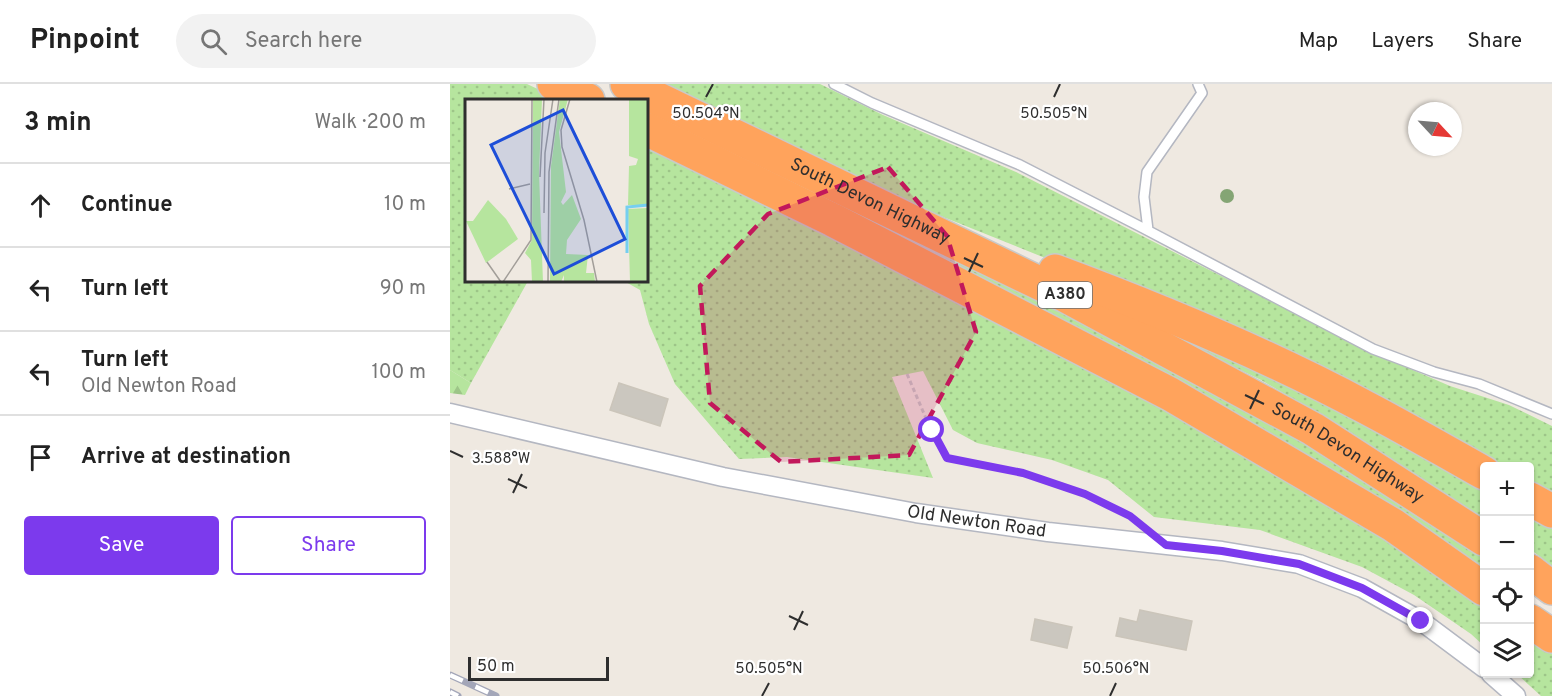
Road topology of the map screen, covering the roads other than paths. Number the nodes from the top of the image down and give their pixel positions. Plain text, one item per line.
1 (554, 84) edge
2 (627, 84) edge
3 (834, 84) edge
4 (1198, 84) edge
5 (586, 99) edge
6 (648, 130) edge
7 (859, 196) junction
8 (1148, 230) junction
9 (450, 413) edge
10 (1552, 414) edge
11 (1480, 470) edge
12 (1534, 501) edge
13 (1552, 511) edge
14 (1480, 536) edge
15 (1534, 574) edge
16 (1480, 586) edge
17 (1552, 588) edge
18 (1534, 624) edge
19 (1552, 636) edge
20 (1480, 664) edge
21 (1496, 678) edge
22 (1516, 696) edge

1 - 5 highway
2 - 7 highway, South Devon Highway / A380
3 - 8 lane
4 - 8 lane
6 - 16 highway, South Devon Highway / A380
7 - 11 highway, A380
7 - 14 highway, South Devon Highway / A380
8 - 10 lane
9 - 20 street, Old Newton Road
12 - 13 highway
15 - 17 highway
18 - 19 highway
21 - 22 street

